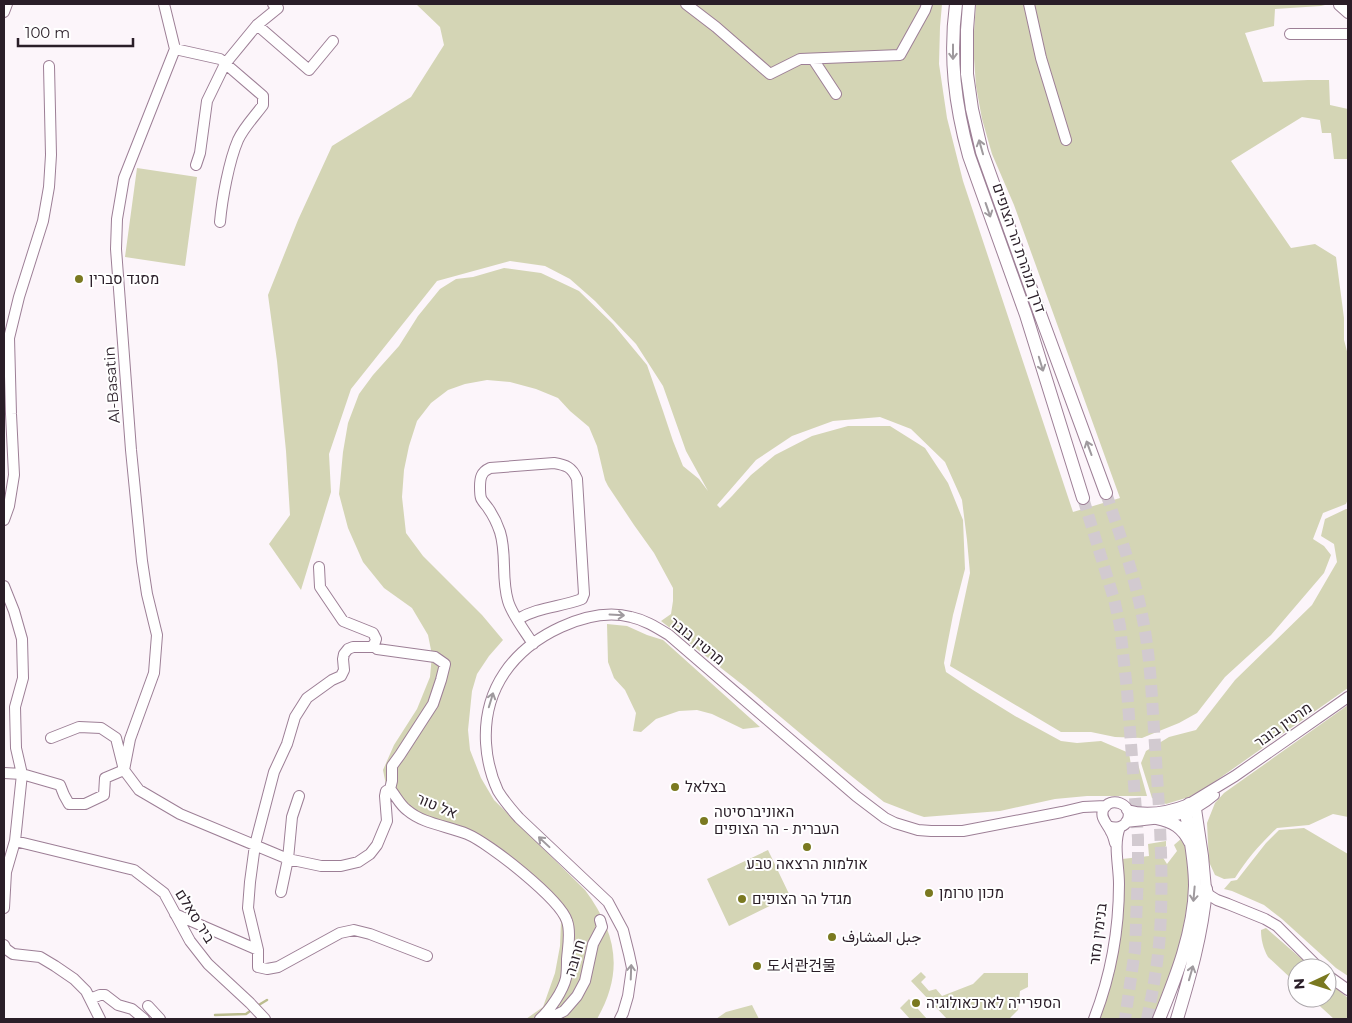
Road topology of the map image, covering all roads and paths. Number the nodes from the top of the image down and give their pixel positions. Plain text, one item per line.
1 (7, 4) edge
2 (164, 4) edge
3 (686, 4) edge
4 (928, 4) edge
5 (956, 4) edge
6 (969, 4) edge
7 (1030, 4) edge
8 (1348, 4) edge
9 (278, 5) edge
10 (4, 12) edge
11 (1348, 13) edge
12 (258, 25) junction
13 (1290, 34) dead end
14 (1348, 34) edge
15 (333, 41) dead end
16 (175, 49) junction
17 (813, 59) junction
18 (225, 64) junction
19 (49, 66) dead end
20 (836, 94) dead end
21 (1066, 140) dead end
22 (196, 165) dead end
23 (220, 222) dead end
24 (1106, 494) tunnel mouth
25 (1083, 498) tunnel mouth
26 (4, 520) edge
27 (319, 568) dead end
28 (4, 586) edge
29 (518, 619) junction
30 (533, 644) junction
31 (373, 645) junction
32 (1348, 698) edge
33 (51, 738) dead end
34 (124, 770) junction
35 (4, 774) edge
36 (22, 774) junction
37 (1235, 776) junction
38 (390, 789) junction
39 (299, 796) dead end
40 (1210, 799) junction
41 (1106, 806) junction
42 (1190, 809) junction
43 (1127, 810) junction
44 (1062, 812) junction
45 (1158, 818) junction
46 (1105, 822) junction
47 (1123, 824) junction
48 (1200, 831) junction
49 (15, 841) junction
50 (256, 845) junction
51 (1192, 846) junction
52 (1117, 851) junction
53 (288, 858) junction
54 (1206, 889) junction
55 (281, 892) dead end
56 (1228, 904) junction
57 (4, 908) edge
58 (175, 914) junction
59 (600, 920) dead end
60 (1202, 923) junction
61 (4, 945) edge
62 (258, 950) junction
63 (427, 956) dead end
64 (1309, 958) edge
65 (1337, 982) edge
66 (1348, 990) edge
67 (90, 999) junction
68 (148, 1006) dead end
69 (100, 1019) edge
70 (144, 1019) edge
71 (160, 1019) edge
72 (265, 1019) edge
73 (540, 1019) edge
74 (548, 1019) edge
75 (620, 1019) edge
76 (1094, 1019) edge
77 (1158, 1019) edge
78 (1177, 1019) edge

1 - 10 street
2 - 16 street
3 - 17 street
4 - 17 street
5 -> 25 main road, דרך מנהרת הר הצופים
24 -> 6 main road, דרך מנהרת הר הצופים
7 - 21 street
8 - 11 street
9 - 12 street
12 - 15 street
12 - 18 street
13 - 14 street
16 - 18 street
16 - 34 street, Al-Basatin
17 - 20 street
18 - 22 street
18 - 23 street
19 - 26 street
27 - 31 street
28 - 36 street
29 - 29 street
29 - 30 street
30 -> 44 street, מרטין בובר
75 -> 30 street, מרטין בובר
31 - 38 street
31 - 50 street
32 - 37 street, מרטין בובר
33 - 34 street
34 - 36 street
34 - 50 street
35 - 36 street
36 - 49 street
37 - 40 street, מרטין בובר
37 - 42 street, מרטין בובר
38 - 53 street
38 - 73 street, אל טור
39 - 53 street
40 - 42 street, מרטין בובר
40 - 48 street
41 - 43 street
41 - 44 street, מרטין בובר
41 - 46 street
42 - 43 street, מרטין בובר
42 - 45 street, מרטין בובר
42 - 48 street
42 - 51 main road
43 - 47 street
44 - 46 street, מרטין בובר
45 - 47 street, מרטין בובר
45 - 51 main road
46 - 47 street
46 - 52 street, בנימין מזר
47 - 52 street, בנימין מזר
48 - 54 street
49 - 57 street
49 - 58 street, ביר סאלם
50 - 53 street
50 - 62 street
51 -> 77 main road
52 - 76 street, בנימין מזר
53 - 55 street
54 - 56 street
54 - 60 main road
56 - 60 street
56 - 64 street
58 - 62 street
58 - 72 street, ביר סאלם
59 - 74 street, חרובה
78 -> 60 main road
61 - 67 street
62 - 63 street
65 - 66 street
67 - 69 street
67 - 70 street
68 - 71 street

